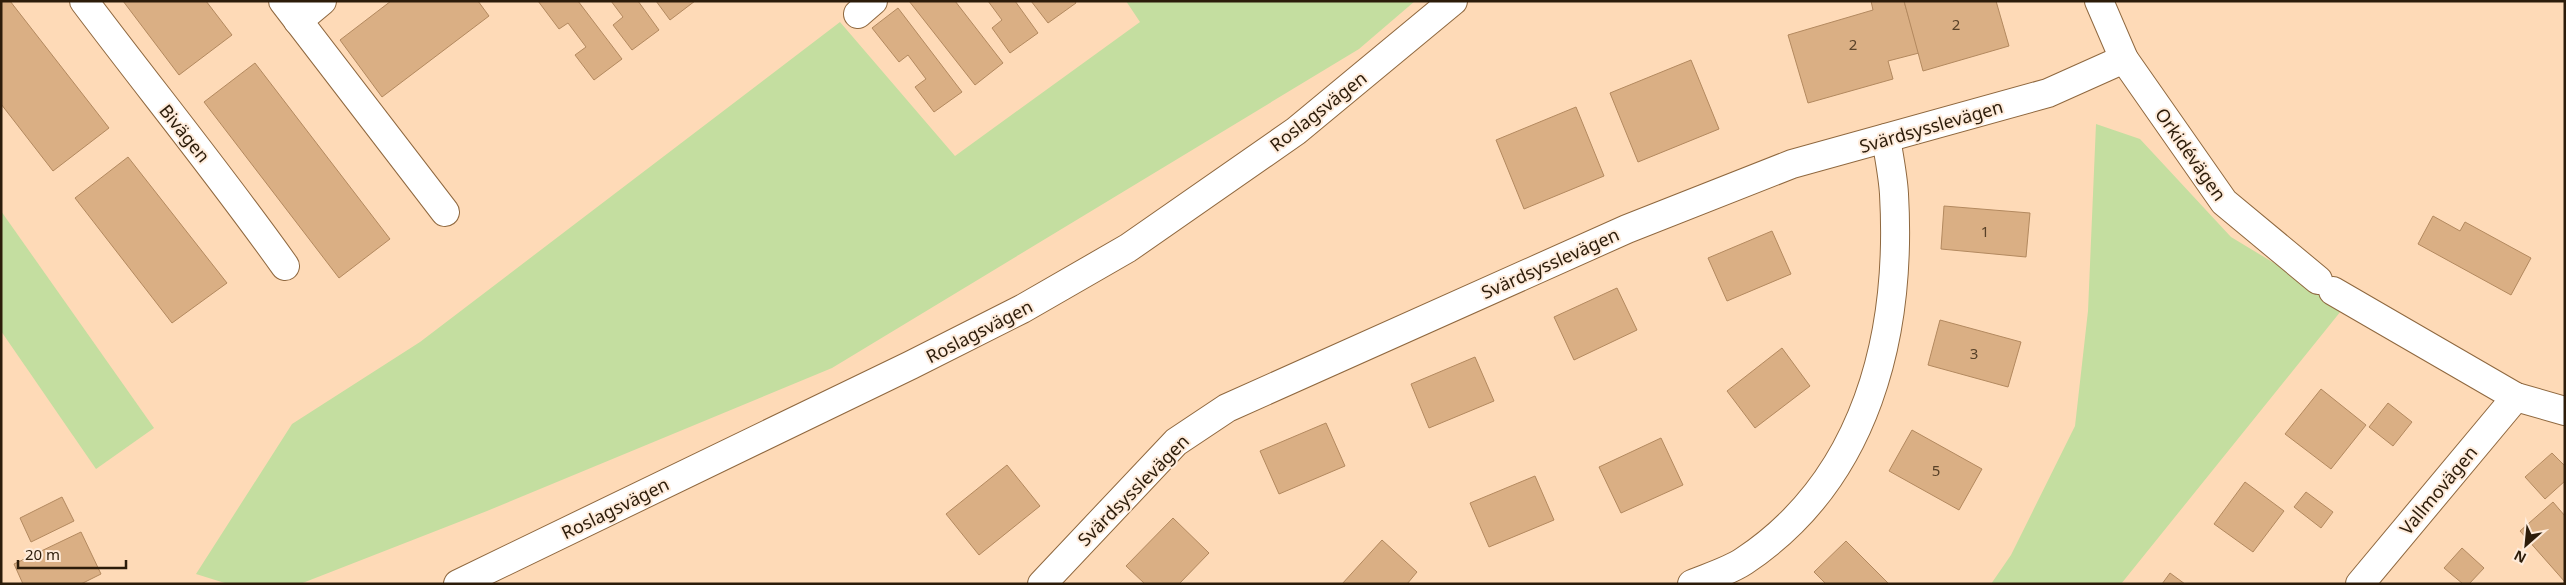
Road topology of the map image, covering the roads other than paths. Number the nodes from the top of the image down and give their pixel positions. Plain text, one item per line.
1 (84, 1) edge
2 (322, 1) edge
3 (1453, 1) edge
4 (2099, 1) edge
5 (290, 11) edge
6 (2124, 59) junction
7 (1886, 138) junction
8 (445, 212) dead end
9 (285, 266) dead end
10 (2516, 397) junction
11 (2565, 411) edge
12 (458, 584) edge
13 (1042, 584) edge
14 (1692, 584) edge
15 (2360, 584) edge

1 - 9 street, Bivägen
2 - 5 street
3 - 12 street, Roslagsvägen
4 - 6 street, Orkidévägen
5 - 8 street
6 - 7 street, Svärdsysslevägen
6 - 10 street, Orkidévägen
7 - 13 street, Svärdsysslevägen
7 - 14 street
10 - 11 street, Orkidévägen
10 - 15 street, Vallmovägen

